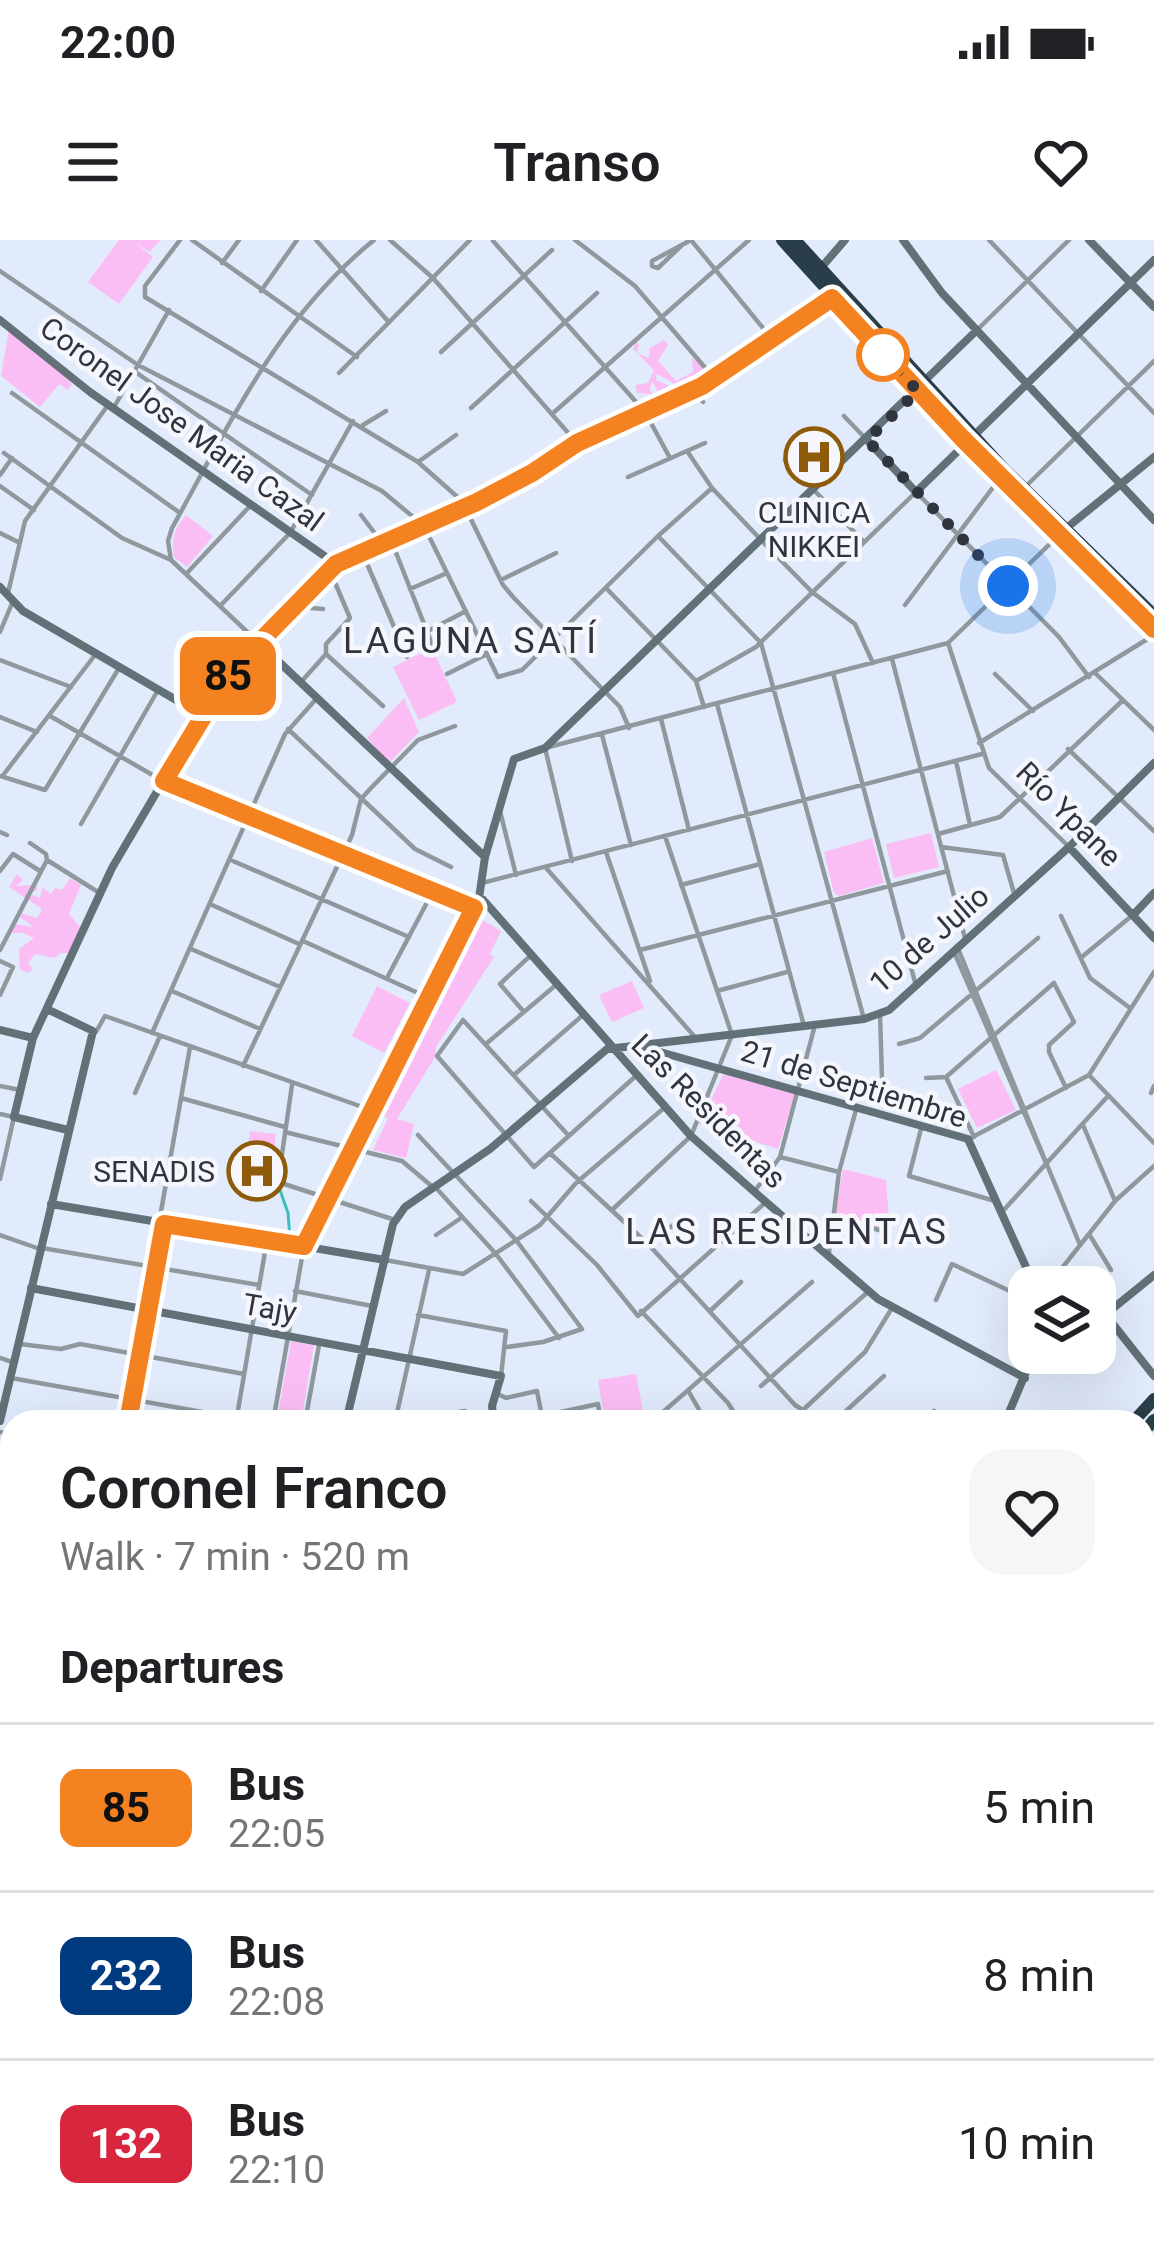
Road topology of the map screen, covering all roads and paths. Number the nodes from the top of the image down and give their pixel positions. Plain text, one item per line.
1 (180, 240) edge
2 (192, 240) edge
3 (238, 240) edge
4 (297, 240) edge
5 (316, 240) edge
6 (374, 240) edge
7 (392, 240) edge
8 (470, 240) edge
9 (575, 240) edge
10 (691, 240) edge
11 (749, 240) edge
12 (782, 240) edge
13 (794, 240) edge
14 (845, 240) edge
15 (903, 240) edge
16 (989, 240) edge
17 (1069, 240) edge
18 (1089, 240) edge
19 (493, 241) edge
20 (682, 246) junction
21 (553, 250) dead end
22 (1154, 260) edge
23 (222, 262) junction
24 (340, 268) junction
25 (820, 269) junction
26 (0, 271) edge
27 (714, 271) junction
28 (526, 276) junction
29 (433, 278) junction
30 (1028, 280) junction
31 (1130, 283) junction
32 (261, 290) junction
33 (597, 293) dead end
34 (832, 298) junction
35 (1154, 307) edge
36 (169, 310) junction
37 (298, 316) junction
38 (662, 317) junction
39 (0, 320) edge
40 (387, 320) junction
41 (566, 321) junction
42 (473, 323) junction
43 (976, 330) junction
44 (1077, 333) junction
45 (772, 339) junction
46 (441, 352) dead end
47 (357, 358) junction
48 (1154, 361) edge
49 (261, 364) junction
50 (607, 365) junction
51 (136, 368) junction
52 (514, 368) junction
53 (339, 373) dead end
54 (714, 378) junction
55 (1026, 383) junction
56 (1128, 385) junction
57 (921, 387) junction
58 (694, 389) junction
59 (12, 393) dead end
60 (703, 402) dead end
61 (111, 407) junction
62 (471, 408) dead end
63 (386, 411) dead end
64 (645, 412) junction
65 (234, 413) junction
66 (552, 413) junction
67 (1154, 413) edge
68 (844, 416) dead end
69 (354, 420) junction
70 (363, 425) junction
71 (224, 434) junction
72 (456, 435) dead end
73 (1076, 437) junction
74 (970, 439) junction
75 (867, 440) junction
76 (81, 443) junction
77 (577, 443) junction
78 (705, 443) dead end
79 (687, 451) junction
80 (4, 452) dead end
81 (1154, 457) edge
82 (11, 458) junction
83 (670, 458) junction
84 (785, 460) dead end
85 (418, 462) junction
86 (330, 464) junction
87 (203, 472) junction
88 (0, 475) edge
89 (628, 477) dead end
90 (1000, 477) junction
91 (1121, 483) junction
92 (0, 486) edge
93 (51, 487) junction
94 (712, 488) junction
95 (1024, 488) junction
96 (813, 489) junction
97 (916, 492) junction
98 (313, 495) junction
99 (250, 506) junction
100 (465, 508) junction
101 (34, 510) junction
102 (180, 513) junction
103 (361, 515) dead end
104 (1154, 520) edge
105 (424, 526) junction
106 (1062, 532) junction
107 (0, 533) edge
108 (290, 533) junction
109 (658, 536) junction
110 (958, 536) junction
111 (19, 542) junction
112 (387, 542) junction
113 (763, 542) junction
114 (864, 542) junction
115 (362, 552) junction
116 (556, 553) dead end
117 (171, 560) junction
118 (333, 568) junction
119 (187, 573) junction
120 (447, 573) junction
121 (501, 580) junction
122 (1008, 586) junction
123 (410, 589) junction
124 (607, 589) junction
125 (711, 591) junction
126 (812, 592) junction
127 (7, 594) edge
128 (302, 599) junction
129 (905, 604) dead end
130 (221, 605) junction
131 (323, 609) dead end
132 (466, 611) junction
133 (1154, 615) edge
134 (428, 631) junction
135 (0, 632) edge
136 (1154, 632) edge
137 (555, 639) junction
138 (258, 642) junction
139 (657, 642) junction
140 (760, 643) junction
141 (948, 643) junction
142 (432, 644) dead end
143 (326, 654) junction
144 (95, 655) junction
145 (487, 655) junction
146 (407, 657) dead end
147 (892, 659) junction
148 (0, 661) edge
149 (873, 663) junction
150 (119, 668) junction
151 (833, 673) junction
152 (447, 674) dead end
153 (995, 674) dead end
154 (1092, 675) junction
155 (696, 681) junction
156 (301, 682) junction
157 (71, 687) junction
158 (776, 689) junction
159 (158, 690) junction
160 (604, 692) junction
161 (317, 698) junction
162 (1122, 701) junction
163 (717, 704) junction
164 (383, 706) dead end
165 (704, 707) junction
166 (1033, 711) junction
167 (202, 715) junction
168 (50, 716) junction
169 (0, 717) edge
170 (661, 718) junction
171 (455, 726) dead end
172 (629, 728) junction
173 (288, 729) junction
174 (1154, 730) edge
175 (37, 733) junction
176 (80, 734) junction
177 (602, 734) junction
178 (979, 743) junction
179 (545, 748) junction
180 (1068, 749) junction
181 (982, 754) junction
182 (120, 758) junction
183 (956, 760) junction
184 (1154, 763) edge
185 (389, 770) junction
186 (921, 770) junction
187 (1, 776) edge
188 (164, 781) junction
189 (862, 785) junction
190 (1120, 797) junction
191 (1017, 799) junction
192 (361, 800) junction
193 (805, 800) junction
194 (499, 807) junction
195 (747, 815) junction
196 (250, 818) junction
197 (81, 824) dead end
198 (970, 825) junction
199 (689, 830) junction
200 (1154, 831) edge
201 (938, 834) junction
202 (665, 836) junction
203 (30, 843) dead end
204 (631, 845) junction
205 (941, 847) junction
206 (1069, 848) junction
207 (606, 852) junction
208 (485, 856) junction
209 (342, 857) junction
210 (47, 860) junction
211 (232, 861) junction
212 (572, 861) junction
213 (760, 864) junction
214 (451, 867) dead end
215 (546, 868) junction
216 (0, 871) edge
217 (40, 871) junction
218 (948, 871) junction
219 (516, 875) junction
220 (478, 884) junction
221 (681, 885) junction
222 (889, 886) junction
223 (432, 892) junction
224 (1154, 893) edge
225 (101, 894) junction
226 (1015, 895) junction
227 (322, 899) junction
228 (832, 902) junction
229 (212, 904) junction
230 (478, 905) junction
231 (1134, 914) junction
232 (774, 916) junction
233 (1061, 916) dead end
234 (698, 936) junction
235 (410, 937) junction
236 (1038, 938) dead end
237 (1154, 938) edge
238 (302, 943) junction
239 (959, 944) junction
240 (191, 949) junction
241 (0, 950) edge
242 (640, 950) junction
243 (530, 956) junction
244 (1081, 958) junction
245 (0, 961) edge
246 (789, 971) junction
247 (1154, 972) edge
248 (387, 979) junction
249 (556, 985) junction
250 (916, 986) junction
251 (652, 987) junction
252 (281, 988) junction
253 (172, 991) junction
254 (717, 991) junction
255 (974, 991) junction
256 (0, 995) edge
257 (427, 997) junction
258 (1130, 1008) junction
259 (47, 1009) junction
260 (524, 1012) junction
261 (880, 1014) junction
262 (584, 1015) junction
263 (864, 1019) junction
264 (810, 1026) junction
265 (0, 1030) edge
266 (261, 1030) junction
267 (93, 1031) junction
268 (152, 1033) junction
269 (732, 1035) junction
270 (160, 1036) junction
271 (992, 1036) junction
272 (33, 1038) junction
273 (698, 1040) junction
274 (486, 1044) junction
275 (899, 1044) dead end
276 (190, 1047) junction
277 (643, 1047) junction
278 (612, 1049) junction
279 (243, 1066) junction
280 (721, 1068) junction
281 (514, 1075) junction
282 (637, 1075) junction
283 (1089, 1075) junction
284 (946, 1077) junction
285 (926, 1078) dead end
286 (881, 1079) dead end
287 (292, 1084) junction
288 (0, 1086) edge
289 (1066, 1088) junction
290 (20, 1090) junction
291 (800, 1090) junction
292 (135, 1093) dead end
293 (1108, 1096) junction
294 (181, 1098) junction
295 (857, 1106) junction
296 (542, 1107) junction
297 (664, 1108) junction
298 (370, 1110) junction
299 (1024, 1112) junction
300 (0, 1114) edge
301 (14, 1117) junction
302 (922, 1124) junction
303 (1083, 1125) junction
304 (285, 1129) junction
305 (68, 1130) junction
306 (507, 1135) junction
307 (418, 1136) dead end
308 (569, 1136) junction
309 (691, 1136) junction
310 (971, 1138) junction
311 (1154, 1143) edge
312 (352, 1149) junction
313 (551, 1154) junction
314 (780, 1156) junction
315 (1046, 1163) junction
316 (1154, 1166) edge
317 (455, 1172) junction
318 (838, 1172) junction
319 (0, 1178) edge
320 (580, 1180) junction
321 (435, 1187) junction
322 (754, 1192) junction
323 (327, 1198) junction
324 (531, 1201) dead end
325 (995, 1201) junction
326 (1115, 1201) junction
327 (766, 1202) junction
328 (51, 1204) junction
329 (613, 1210) junction
330 (1000, 1213) junction
331 (548, 1216) junction
332 (830, 1216) junction
333 (463, 1217) junction
334 (683, 1217) dead end
335 (395, 1220) junction
336 (162, 1223) junction
337 (889, 1233) dead end
338 (0, 1234) edge
339 (1089, 1234) junction
340 (436, 1235) dead end
341 (267, 1240) junction
342 (516, 1240) junction
343 (1080, 1244) junction
344 (649, 1245) junction
345 (304, 1246) junction
346 (41, 1249) junction
347 (496, 1254) junction
348 (829, 1258) junction
349 (385, 1260) junction
350 (155, 1266) junction
351 (1025, 1266) edge
352 (1063, 1266) edge
353 (1109, 1266) edge
354 (429, 1268) junction
355 (1154, 1275) edge
356 (681, 1279) junction
357 (741, 1282) dead end
358 (812, 1282) dead end
359 (260, 1285) junction
360 (31, 1288) junction
361 (1008, 1290) edge
362 (295, 1291) junction
363 (869, 1291) junction
364 (936, 1300) dead end
365 (1116, 1305) edge
366 (375, 1306) junction
367 (892, 1308) junction
368 (147, 1310) junction
369 (710, 1311) junction
370 (640, 1314) junction
371 (418, 1315) junction
372 (1116, 1328) edge
373 (252, 1330) junction
374 (288, 1336) junction
375 (559, 1338) junction
376 (320, 1341) junction
377 (16, 1344) junction
378 (740, 1344) junction
379 (507, 1347) junction
380 (365, 1350) junction
381 (140, 1354) junction
382 (0, 1358) edge
383 (408, 1358) junction
384 (12, 1362) junction
385 (244, 1374) junction
386 (1026, 1374) edge
387 (501, 1376) junction
388 (884, 1376) dead end
389 (1154, 1376) edge
390 (9, 1378) junction
391 (703, 1378) junction
392 (770, 1378) junction
393 (1025, 1378) junction
394 (760, 1386) dead end
395 (689, 1392) junction
396 (497, 1394) junction
397 (132, 1400) junction
398 (2, 1410) edge
399 (130, 1410) edge
400 (184, 1410) edge
401 (238, 1410) edge
402 (274, 1410) edge
403 (306, 1410) edge
404 (349, 1410) edge
405 (397, 1410) edge
406 (492, 1410) edge
407 (541, 1410) edge
408 (666, 1410) edge
409 (699, 1410) edge
410 (733, 1410) edge
411 (802, 1410) joint
412 (847, 1410) edge
413 (1010, 1410) edge

1 - 36 street
2 - 23 street
3 - 23 street
4 - 32 street
5 - 24 street
6 - 24 street
7 - 29 street
8 - 29 street
9 - 38 street
10 - 20 street
10 - 27 street
11 - 27 street
12 - 34 highway
13 - 25 highway
14 - 25 street
15 - 43 street
16 - 30 street
17 - 30 street
18 - 31 street
19 - 28 street
20 - 20 street
21 - 28 street
22 - 31 street
23 - 32 street
24 - 37 street
24 - 40 street
25 - 57 highway
26 - 51 street
27 - 38 street
27 - 45 street
28 - 41 street
28 - 42 street
29 - 40 street
29 - 42 street
30 - 43 street
30 - 44 street
31 - 35 street
31 - 44 street
32 - 37 street
33 - 41 street
34 - 45 street
34 - 57 highway
36 - 49 street
36 - 51 street
37 - 47 street
37 - 49 street
38 - 50 street
38 - 54 street
39 - 61 street, Coronel Jose Maria Cazal
40 - 47 street
41 - 50 street
41 - 52 street
42 - 46 street
42 - 52 street
43 - 55 street
43 - 57 street
44 - 55 street
44 - 56 street
45 - 54 street
47 - 53 street
48 - 56 street
49 - 65 street
49 - 69 street
50 - 64 street
50 - 66 street
51 - 61 street
51 - 65 street
51 - 71 street
52 - 62 street
52 - 66 street
54 - 58 street
55 - 73 street
55 - 74 street
56 - 67 street
56 - 73 street
57 - 74 highway
57 - 75 street
58 - 60 street
58 - 64 street
59 - 76 street
61 - 76 street
61 - 87 street, Coronel Jose Maria Cazal
63 - 70 street
64 - 77 street
64 - 83 street
65 - 71 street
65 - 86 street
66 - 77 street
68 - 75 street
69 - 70 street
69 - 86 street
70 - 85 street
71 - 87 street
71 - 98 street
72 - 85 street
73 - 91 street
73 - 95 street
74 - 90 highway
74 - 95 highway
74 - 97 street
75 - 96 street
75 - 97 street
76 - 93 street
76 - 102 street
77 - 100 street
78 - 79 street
79 - 83 street
79 - 94 street
80 - 82 street
81 - 91 street
82 - 88 street
82 - 93 street
83 - 89 street
84 - 96 street
85 - 100 street
86 - 98 street
86 - 105 street
87 - 99 street, Coronel Jose Maria Cazal
87 - 102 street
90 - 106 highway
90 - 110 street
91 - 104 street
91 - 106 street
92 - 101 street
93 - 101 street
93 - 117 street
94 - 109 street
94 - 113 street
95 - 106 highway
96 - 113 street
96 - 114 street
97 - 110 street
97 - 114 street
98 - 108 street
99 - 108 street, Coronel Jose Maria Cazal
99 - 119 street
100 - 105 street
100 - 121 street
101 - 111 street
102 - 117 street
103 - 112 street
105 - 112 street
105 - 120 street
106 - 122 street
106 - 133 highway
106 - 136 highway
107 - 111 street
108 - 118 street, Coronel Jose Maria Cazal
108 - 130 street
109 - 124 street
109 - 125 street
110 - 122 street
110 - 129 street
111 - 127 street
112 - 115 street
112 - 123 street
113 - 125 street
113 - 126 street
114 - 126 street
115 - 118 street
115 - 146 street
116 - 121 street
117 - 119 street
118 - 128 street
118 - 143 street
119 - 130 street
120 - 123 street
120 - 132 street
121 - 137 street
122 - 141 street
122 - 154 street
123 - 134 street
124 - 137 street
124 - 139 street
125 - 139 street
125 - 140 street
126 - 140 street
126 - 149 street
127 - 135 street
127 - 144 street
128 - 131 street
128 - 138 street
130 - 138 street
132 - 134 street
132 - 145 street
134 - 142 street
136 - 154 street
137 - 145 street
137 - 160 street
138 - 156 street
138 - 167 street
139 - 155 street
139 - 160 street
140 - 155 street
140 - 158 street
141 - 147 street
141 - 178 street, Río Ypane
143 - 156 street
143 - 164 street
144 - 150 street
144 - 157 street
145 - 152 street
147 - 149 street
147 - 186 street
148 - 157 street
149 - 151 street
150 - 159 street
150 - 176 street
151 - 158 street
151 - 189 street
153 - 166 street
154 - 162 street
154 - 166 street
155 - 165 street
156 - 161 street
157 - 168 street
158 - 163 street
158 - 193 street
159 - 167 street
159 - 182 street
160 - 172 street
160 - 179 street
161 - 173 street
161 - 185 street
162 - 174 street
162 - 180 street
163 - 165 street
163 - 195 street
165 - 170 street
166 - 178 street
167 - 188 street
168 - 175 street
168 - 176 street
169 - 175 street
170 - 172 street
170 - 199 street
171 - 185 street
172 - 177 street
173 - 192 street
173 - 196 street
175 - 187 street
176 - 182 street
176 - 187 street
177 - 179 street
177 - 204 street
178 - 181 street, Río Ypane
179 - 194 street
179 - 212 street
180 - 190 street
180 - 191 street
181 - 183 street
181 - 191 street, Río Ypane
182 - 188 street
182 - 197 street
183 - 186 street
183 - 198 street
184 - 190 street, 10 de Julio
185 - 192 street
185 - 208 street
186 - 189 street
186 - 201 street
188 - 196 street
188 - 225 street
189 - 193 street
189 - 222 street
190 - 200 street
190 - 206 street, 10 de Julio
191 - 198 street
191 - 206 street, Río Ypane
192 - 209 street
192 - 214 street
193 - 195 street
193 - 228 street
194 - 208 street
194 - 219 street
195 - 199 street
195 - 213 street
196 - 209 street
196 - 211 street
198 - 201 street
199 - 202 street
201 - 205 street
202 - 204 street
202 - 221 street
203 - 210 street
204 - 207 street
205 - 218 street
205 - 226 street
206 - 226 street, 10 de Julio
206 - 231 street, Río Ypane
207 - 212 street
207 - 242 street
208 - 220 street
209 - 223 street
209 - 227 street
210 - 217 street
210 - 225 street
211 - 227 street
211 - 229 street
212 - 215 street
213 - 221 street
213 - 232 street
215 - 219 street
215 - 251 street
216 - 217 street
217 - 241 street
218 - 222 street
218 - 239 street
219 - 220 street
220 - 230 street
221 - 234 street
222 - 228 street
222 - 250 street
223 - 230 street
223 - 235 street
224 - 231 street
225 - 259 street
226 - 239 street, 10 de Julio
227 - 235 street
227 - 238 street
228 - 232 street
228 - 263 street
229 - 238 street
229 - 240 street
230 - 243 street, Las Residentas
230 - 257 street
231 - 237 street, Río Ypane
231 - 244 street
232 - 234 street
232 - 246 street
233 - 244 street
234 - 242 street
234 - 254 street
235 - 248 street
236 - 255 street
238 - 248 street
238 - 252 street
239 - 250 street, 10 de Julio
239 - 255 street
240 - 252 street
240 - 253 street
242 - 251 street
243 - 249 street, Las Residentas
243 - 260 street
244 - 258 street
245 - 256 street
246 - 254 street
246 - 264 street
247 - 258 street
248 - 257 street
249 - 260 street
249 - 262 street, Las Residentas
250 - 261 street, 10 de Julio
251 - 273 street
252 - 266 street
253 - 266 street
253 - 268 street
254 - 269 street
255 - 271 street
255 - 275 street
257 - 298 street
258 - 283 street
259 - 267 street
259 - 272 street
260 - 274 street
261 - 263 street, 10 de Julio
261 - 286 street
262 - 278 street, Las Residentas
262 - 281 street
263 - 264 street, 10 de Julio
264 - 269 street, 10 de Julio
264 - 291 street
265 - 272 street
266 - 279 street
267 - 268 street
267 - 305 street
268 - 270 street
269 - 273 street, 10 de Julio
269 - 280 street
270 - 276 street
270 - 292 street
271 - 284 street
271 - 289 street
271 - 299 street
272 - 290 street
273 - 277 street, 10 de Julio
274 - 281 street
274 - 306 street
276 - 279 street
276 - 294 street
277 - 278 street, 10 de Julio
277 - 280 street, 21 de Septiembre
278 - 282 street, Las Residentas
278 - 296 street
279 - 287 street
280 - 291 street, 21 de Septiembre
280 - 309 street
281 - 296 street
282 - 297 street, Las Residentas
282 - 308 street
283 - 289 street
283 - 293 street
284 - 285 street
284 - 310 street, 21 de Septiembre
287 - 298 street
287 - 304 street
288 - 290 street
289 - 299 street
290 - 301 street
291 - 295 street, 21 de Septiembre
291 - 314 street
293 - 303 street
293 - 311 street
294 - 304 street
294 - 336 street
295 - 302 street, 21 de Septiembre
295 - 318 street
296 - 306 street
296 - 308 street
297 - 309 street, Las Residentas
297 - 320 street
298 - 312 street
299 - 310 street
299 - 315 street
300 - 301 street
301 - 305 street
301 - 319 street
302 - 310 street, 21 de Septiembre
302 - 325 street
303 - 315 street
303 - 326 street
304 - 312 street
304 - 323 street
305 - 328 street
306 - 313 street
306 - 317 street
307 - 317 street
308 - 313 street
309 - 322 street, Las Residentas
309 - 329 street
310 - 325 street, 21 de Septiembre
312 - 321 street
312 - 323 street
313 - 320 street
314 - 318 street
314 - 322 street
315 - 330 street
315 - 343 street
316 - 326 street
317 - 321 street
317 - 342 street
318 - 332 street
320 - 329 street
320 - 331 street
321 - 333 street
321 - 335 street
322 - 327 street, Las Residentas
323 - 335 street
323 - 345 street
324 - 331 street
325 - 330 street, 21 de Septiembre
326 - 339 street
327 - 348 street, Las Residentas
327 - 356 street
328 - 336 street
328 - 346 street
329 - 344 street
330 - 351 street, 21 de Septiembre
331 - 342 street
331 - 370 street
332 - 337 street
332 - 348 street
333 - 340 street
333 - 347 street
334 - 344 street
335 - 349 street
336 - 341 street
336 - 350 street
338 - 346 street
339 - 343 street
339 - 353 street
341 - 345 street
341 - 359 street
342 - 347 street
342 - 375 street
343 - 352 street
344 - 356 street
345 - 349 street
345 - 362 street
346 - 350 street
346 - 360 street
347 - 354 street
347 - 375 street
348 - 363 street, Las Residentas
349 - 354 street
349 - 366 street
350 - 359 street
350 - 368 street
354 - 371 street
355 - 365 street
356 - 369 street
356 - 370 street
357 - 369 street
358 - 378 street
359 - 373 street
360 - 368 street, Tajy
360 - 377 street
361 - 364 street
362 - 366 street
362 - 374 street
363 - 367 street, Las Residentas
363 - 392 street
366 - 380 street
367 - 393 street, Las Residentas
367 - 411 street
368 - 373 street, Tajy
368 - 381 street
369 - 378 street
370 - 391 street
371 - 379 street
371 - 383 street
372 - 389 street
373 - 374 street, Tajy
373 - 385 street
374 - 376 street, Tajy
374 - 402 street
375 - 379 street
376 - 380 street, Tajy
376 - 403 street
377 - 381 street
377 - 384 street
378 - 391 street
378 - 392 street
379 - 387 street
380 - 383 street, Tajy
380 - 404 street
381 - 385 street
381 - 397 street
382 - 384 street
383 - 387 street, Tajy
383 - 405 street
384 - 390 street
385 - 401 street
386 - 393 street
387 - 396 street
388 - 412 street
390 - 397 street
390 - 398 street
391 - 395 street
391 - 410 street
392 - 394 street
392 - 411 street
393 - 413 street
395 - 408 street
395 - 409 street
396 - 406 street
396 - 407 street
397 - 399 street
397 - 400 street

